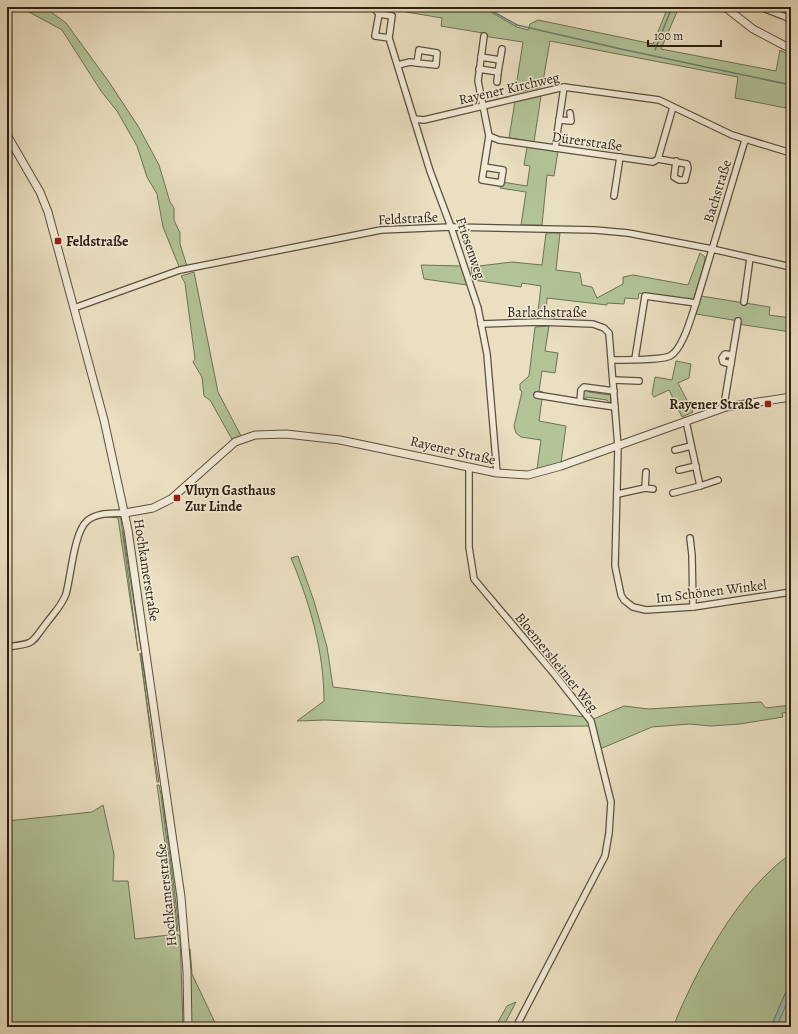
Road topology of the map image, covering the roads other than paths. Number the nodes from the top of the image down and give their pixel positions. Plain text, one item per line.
1 (373, 7) edge
2 (725, 7) edge
3 (760, 7) edge
4 (378, 14) junction
5 (791, 19) edge
6 (484, 36) dead end
7 (389, 38) junction
8 (502, 48) dead end
9 (791, 49) edge
10 (481, 57) junction
11 (500, 60) junction
12 (417, 63) dead end
13 (398, 65) junction
14 (479, 69) junction
15 (498, 72) junction
16 (497, 82) dead end
17 (564, 87) junction
18 (482, 105) junction
19 (674, 107) junction
20 (570, 113) dead end
21 (414, 119) junction
22 (559, 120) junction
23 (7, 135) edge
24 (490, 136) junction
25 (745, 140) junction
26 (555, 148) junction
27 (791, 153) edge
28 (620, 157) junction
29 (658, 159) junction
30 (676, 161) dead end
31 (484, 167) dead end
32 (614, 196) dead end
33 (451, 227) junction
34 (712, 249) junction
35 (750, 258) junction
36 (791, 267) edge
37 (744, 302) dead end
38 (696, 303) junction
39 (74, 308) junction
40 (738, 321) dead end
41 (482, 324) junction
42 (732, 355) junction
43 (635, 359) junction
44 (612, 360) junction
45 (731, 364) junction
46 (613, 380) junction
47 (639, 382) dead end
48 (614, 391) junction
49 (537, 395) dead end
50 (791, 397) edge
51 (580, 402) junction
52 (615, 407) junction
53 (726, 407) junction
54 (686, 421) junction
55 (618, 446) junction
56 (691, 446) junction
57 (675, 450) dead end
58 (696, 466) junction
59 (469, 467) junction
60 (678, 470) dead end
61 (646, 472) dead end
62 (497, 473) junction
63 (718, 480) dead end
64 (700, 486) junction
65 (645, 488) junction
66 (653, 489) dead end
67 (673, 493) dead end
68 (618, 494) junction
69 (125, 513) junction
70 (690, 538) dead end
71 (791, 592) edge
72 (693, 607) junction
73 (7, 648) edge
74 (188, 1027) edge
75 (516, 1027) edge

1 - 4 street, Friesenweg
2 - 9 street
3 - 5 street
4 - 7 street, Friesenweg
4 - 7 street
6 - 10 street
7 - 13 street, Friesenweg
8 - 11 street
10 - 11 street
10 - 14 street
11 - 15 street
12 - 13 street
13 - 21 street, Friesenweg
14 - 15 street
14 - 18 street
15 - 16 street
17 - 18 street, Rayener Kirchweg
17 - 19 street, Rayener Kirchweg
17 - 22 street
18 - 21 street, Rayener Kirchweg
18 - 24 street
19 - 25 street, Rayener Kirchweg
19 - 29 street
20 - 22 street
21 - 33 street, Friesenweg
22 - 26 street
23 - 39 street, Hochkamerstraße
24 - 26 street, Dürerstraße
24 - 31 street
25 - 27 street, Rayener Kirchweg
25 - 34 street, Bachstraße
26 - 28 street, Dürerstraße
28 - 29 street, Dürerstraße
28 - 32 street
29 - 30 street, Dürerstraße
33 - 34 street, Feldstraße
33 - 39 street, Feldstraße
33 - 41 street, Friesenweg
34 - 35 street, Feldstraße
34 - 38 street, Bachstraße
35 - 36 street, Feldstraße
35 - 37 street
38 - 43 street, Bachstraße
38 - 43 street
39 - 69 street, Hochkamerstraße
40 - 42 street
41 - 44 street, Barlachstraße
41 - 62 street, Friesenweg
42 - 45 street
42 - 45 street
43 - 44 street, Bachstraße
44 - 46 street, Barlachstraße
45 - 53 street
46 - 47 street
46 - 48 street, Barlachstraße
48 - 51 street
48 - 52 street, Barlachstraße
49 - 51 street
50 - 53 street, Rayener Straße
51 - 52 street
52 - 55 street, Barlachstraße
53 - 54 street, Rayener Straße
54 - 55 street, Rayener Straße
54 - 56 street
55 - 62 street, Rayener Straße
55 - 68 street, Im Schönen Winkel
56 - 57 street
56 - 58 street
58 - 60 street
58 - 64 street
59 - 62 street, Rayener Straße
59 - 69 street, Rayener Straße
59 - 75 street, Bloemersheimer Weg
61 - 65 street
63 - 64 street
64 - 67 street
65 - 66 street
65 - 68 street
68 - 72 street, Im Schönen Winkel
69 - 73 street
69 - 74 street, Hochkamerstraße
70 - 72 street
71 - 72 street, Im Schönen Winkel

